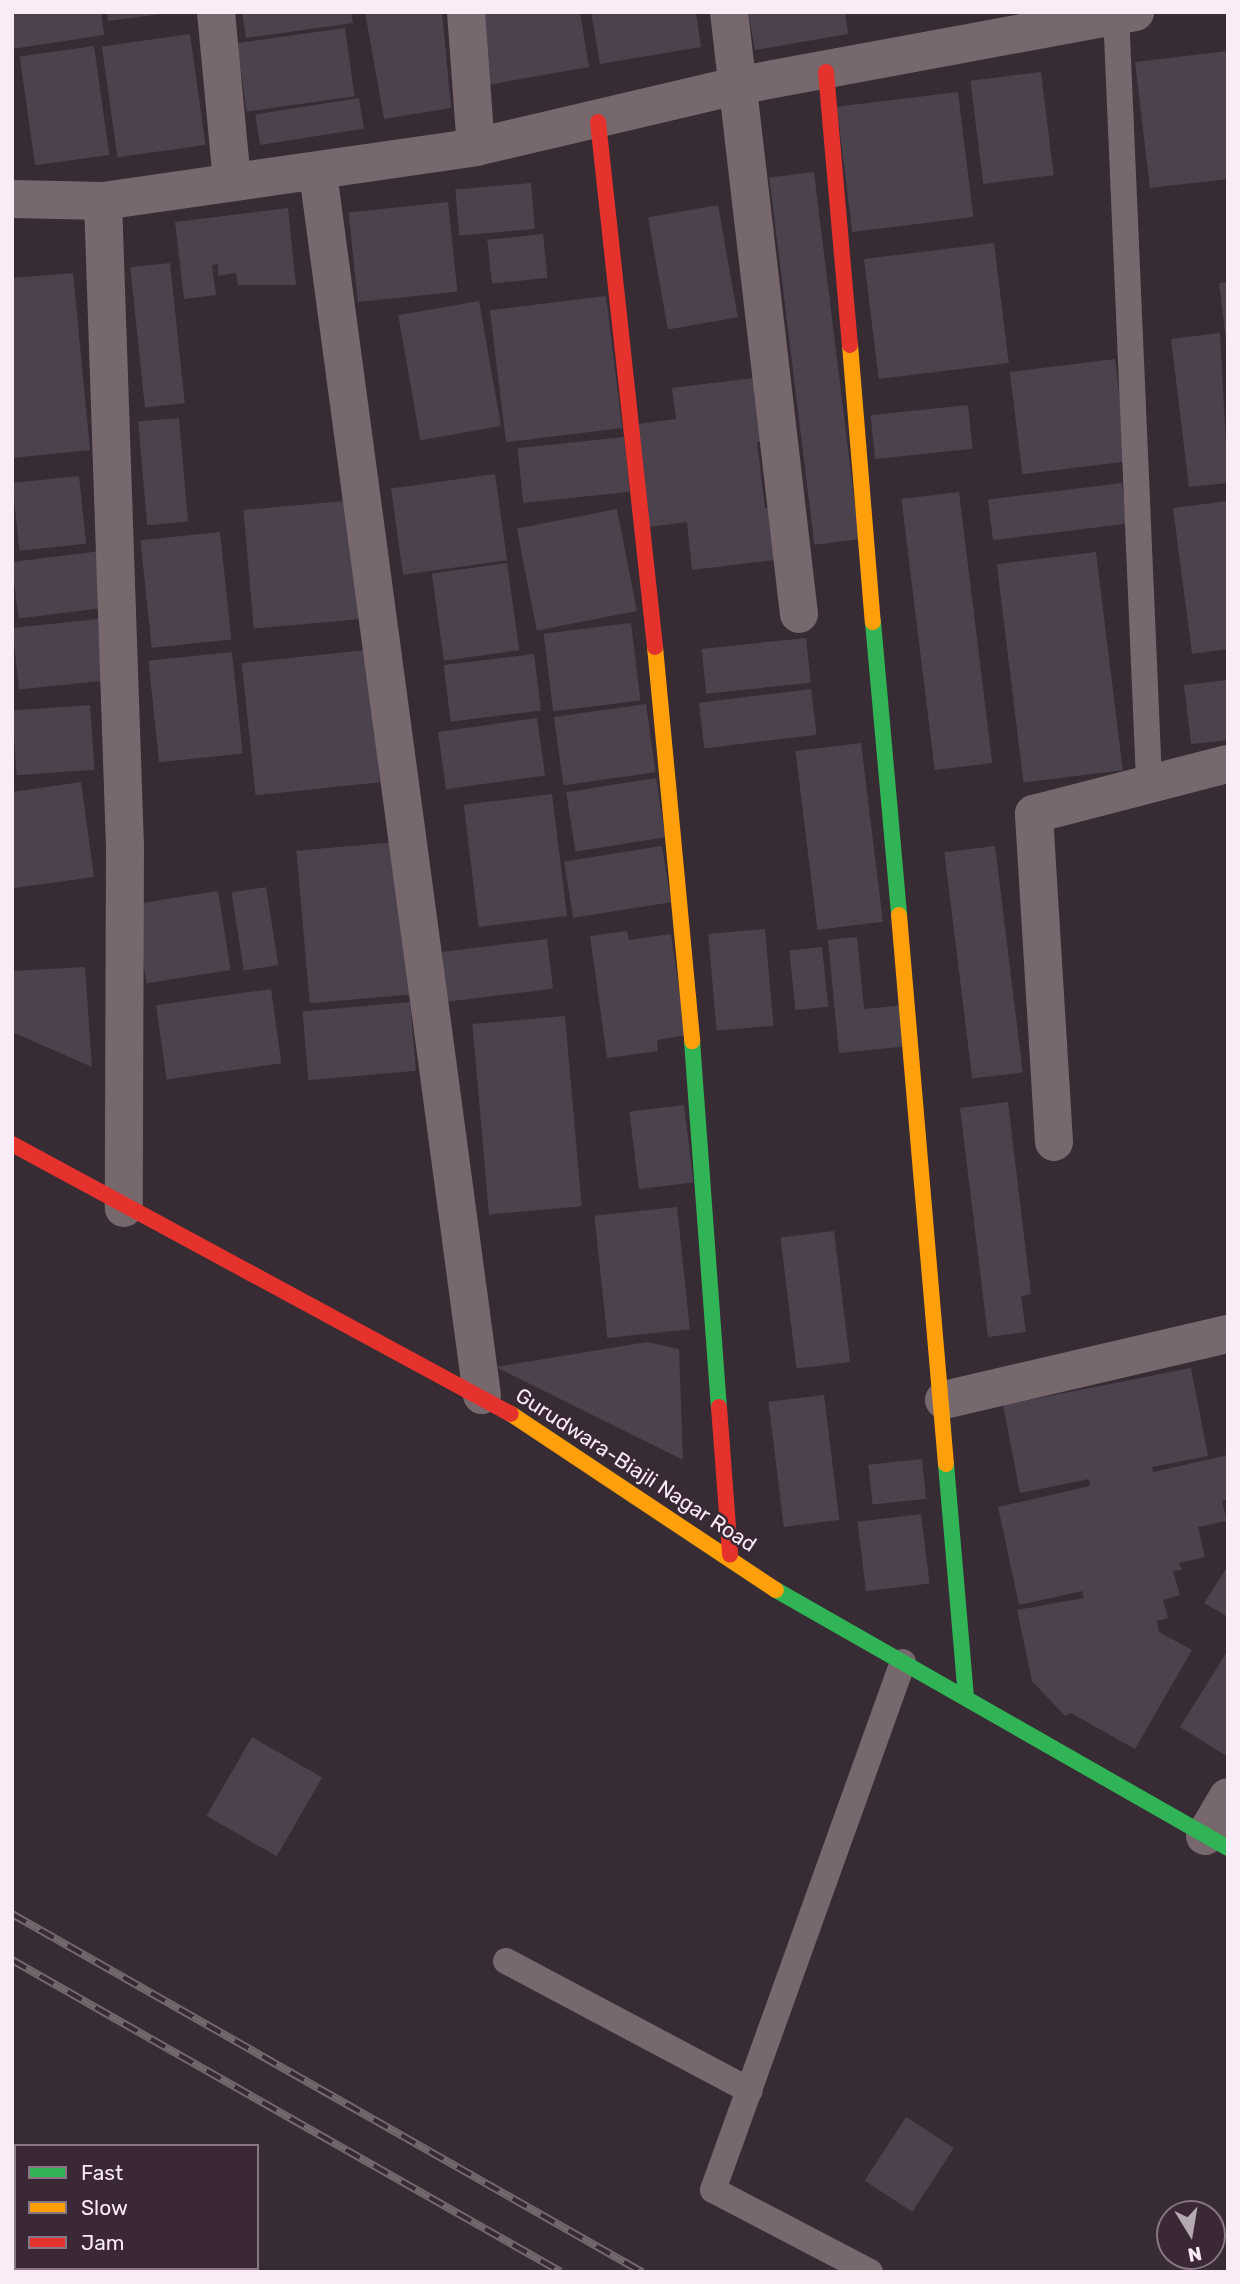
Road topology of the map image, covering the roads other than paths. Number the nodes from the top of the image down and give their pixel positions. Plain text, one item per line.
1 (216, 12) edge
2 (466, 12) edge
3 (729, 12) edge
4 (1123, 13) edge
5 (1006, 23) edge
6 (826, 72) junction
7 (736, 86) junction
8 (598, 122) junction
9 (476, 147) junction
10 (318, 173) junction
11 (232, 181) junction
12 (12, 199) edge
13 (103, 201) junction
14 (799, 614) dead end
15 (1228, 764) edge
16 (1149, 781) junction
17 (1054, 1142) dead end
18 (12, 1143) edge
19 (124, 1208) junction
20 (1228, 1334) edge
21 (482, 1395) junction
22 (944, 1400) junction
23 (730, 1555) junction
24 (903, 1662) junction
25 (966, 1695) junction
26 (1228, 1797) edge
27 (1216, 1842) edge
28 (506, 1961) dead end
29 (750, 2091) junction
30 (870, 2272) edge

1 - 11 street
2 - 9 street
3 - 7 street
4 - 5 street
4 - 16 lane
5 - 6 street
6 - 7 street
6 - 22 street
7 - 8 street
7 - 14 street
8 - 9 street
8 - 23 street
9 - 10 street
10 - 11 street
10 - 21 street
11 - 13 street
12 - 13 street
13 - 19 street
15 - 16 street
16 - 17 street
18 - 19 street, Gurudwara-Biajli Nagar Road
19 - 21 street, Gurudwara-Biajli Nagar Road
20 - 22 street
21 - 23 street, Gurudwara-Biajli Nagar Road
22 - 25 street
23 - 24 street, Gurudwara-Biajli Nagar Road
24 - 25 street, Gurudwara-Biajli Nagar Road
24 - 29 lane
25 - 27 street, Gurudwara-Biajli Nagar Road
26 - 27 street
28 - 29 lane
29 - 30 lane

